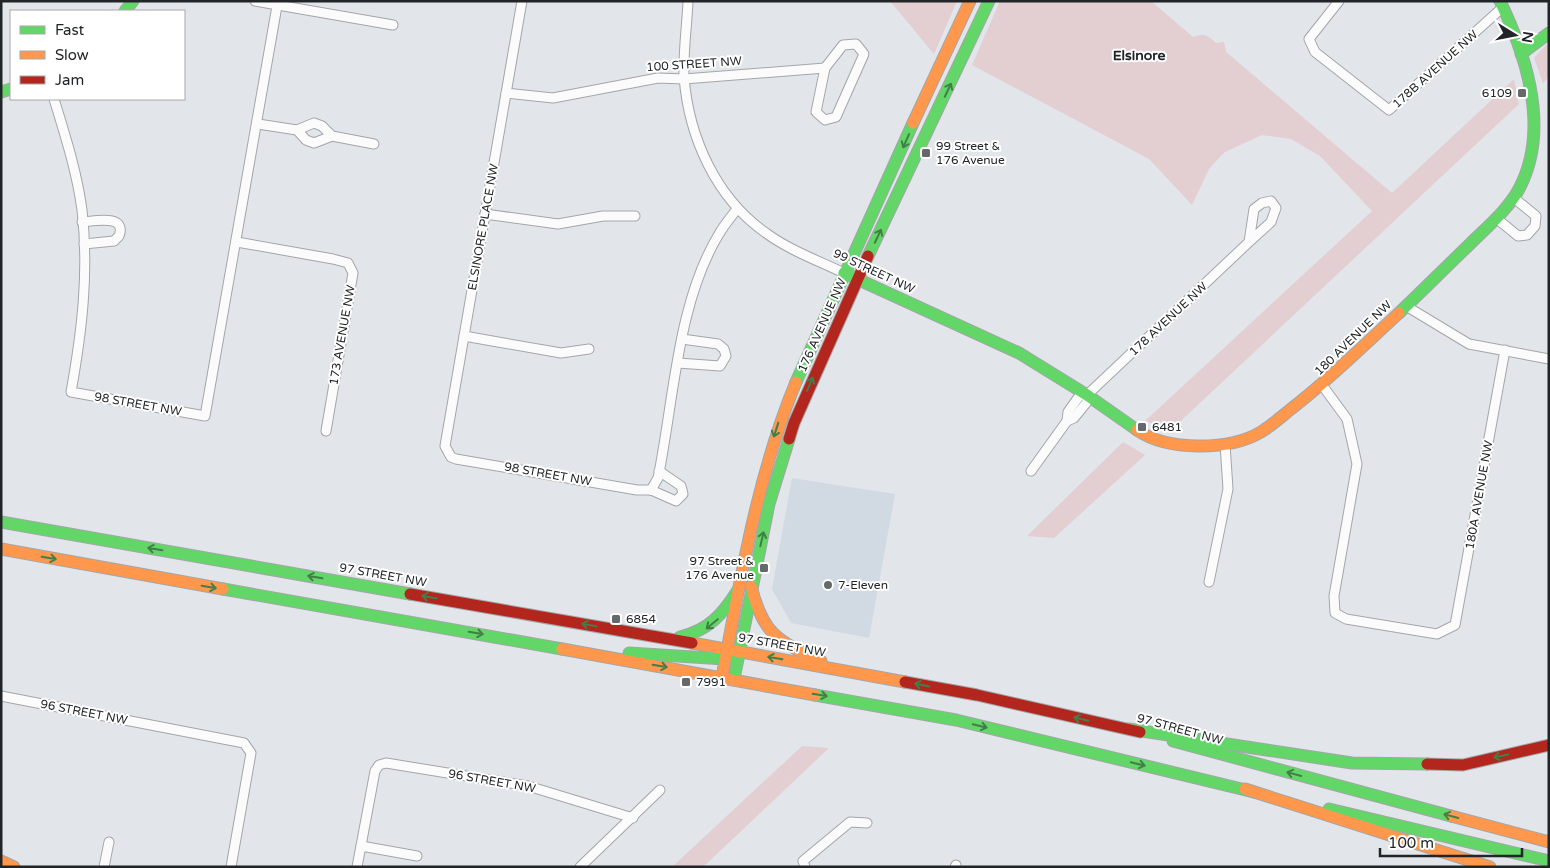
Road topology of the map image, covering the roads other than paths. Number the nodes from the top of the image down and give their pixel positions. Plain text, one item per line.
1 (255, 1) edge
2 (522, 1) edge
3 (688, 1) edge
4 (970, 1) edge
5 (989, 1) edge
6 (1338, 1) edge
7 (1502, 4) edge
8 (277, 6) junction
9 (394, 25) dead end
10 (1549, 33) edge
11 (1521, 54) junction
12 (825, 68) junction
13 (684, 79) junction
14 (506, 93) junction
15 (54, 100) edge
16 (258, 124) junction
17 (297, 130) junction
18 (332, 136) junction
19 (374, 144) dead end
20 (1514, 198) junction
21 (737, 210) junction
22 (485, 214) junction
23 (635, 216) dead end
24 (1496, 218) junction
25 (82, 222) junction
26 (237, 242) junction
27 (1249, 242) dead end
28 (84, 244) junction
29 (844, 273) junction
30 (858, 279) junction
31 (1406, 306) junction
32 (464, 336) junction
33 (682, 339) junction
34 (589, 349) dead end
35 (1505, 350) junction
36 (1549, 359) edge
37 (678, 363) junction
38 (1322, 385) junction
39 (1087, 395) junction
40 (326, 431) dead end
41 (1225, 444) junction
42 (448, 452) joint
43 (1031, 470) dead end
44 (659, 471) junction
45 (651, 490) junction
46 (1, 522) edge
47 (1, 549) edge
48 (1209, 582) dead end
49 (751, 586) junction
50 (738, 590) junction
51 (1346, 619) joint
52 (672, 639) junction
53 (561, 648) junction
54 (739, 652) junction
55 (726, 654) junction
56 (840, 670) junction
57 (722, 677) junction
58 (734, 679) junction
59 (1, 696) edge
60 (1129, 729) junction
61 (1549, 746) edge
62 (660, 790) dead end
63 (1245, 790) junction
64 (633, 818) junction
65 (867, 823) dead end
66 (109, 842) dead end
67 (1549, 842) edge
68 (361, 846) junction
69 (417, 856) dead end
70 (1, 861) edge
71 (1549, 861) edge
72 (804, 864) edge
73 (14, 867) edge
74 (104, 867) edge
75 (231, 867) edge
76 (357, 867) edge
77 (580, 867) edge
78 (1490, 867) edge

1 - 8 street
2 - 14 street, ELSINORE PLACE NW
3 - 13 street, 99 STREET NW
4 -> 29 main road, 176 AVENUE NW
30 -> 5 main road, 176 AVENUE NW
6 - 7 street, 178B AVENUE NW
7 - 11 main road, 180 AVENUE NW
8 - 9 street
8 - 16 street
10 - 11 main road
11 - 20 main road, 180 AVENUE NW
12 - 12 street
12 - 13 street, 100 STREET NW
13 - 14 street, 100 STREET NW
13 - 21 street, 99 STREET NW
14 - 22 street, ELSINORE PLACE NW
15 - 25 street
16 - 17 street
16 - 26 street
17 - 18 street
17 - 18 street
18 - 19 street
20 - 24 main road, 180 AVENUE NW
20 - 24 street
21 - 29 street, 99 STREET NW
21 - 33 street
22 - 23 street
22 - 32 street, ELSINORE PLACE NW
24 - 31 main road, 180 AVENUE NW
25 - 28 street
25 - 28 street
26 - 28 street, 98 STREET NW
26 - 40 street, 173 AVENUE NW
27 - 39 street, 178 AVENUE NW
29 - 30 main road, 99 STREET NW
29 -> 50 main road, 176 AVENUE NW
30 - 39 main road, 99 STREET NW
49 -> 30 main road, 176 AVENUE NW
31 - 35 street
31 - 38 main road, 180 AVENUE NW
32 - 34 street
32 - 42 street, ELSINORE PLACE NW
33 - 37 street
33 - 37 street
35 - 36 street
35 - 51 street, 180A AVENUE NW
37 - 44 street
38 - 41 main road, 99 STREET NW
38 - 51 street, 180 AVENUE NW
39 - 41 main road, 99 STREET NW
39 - 43 street
41 - 48 street
42 - 45 street, 98 STREET NW
44 - 45 street
44 - 45 street, 98 STREET NW
52 -> 46 main road, 97 STREET NW
47 -> 53 main road
49 - 54 main road, 176 AVENUE NW
49 - 56 main road
50 -> 52 main road
50 - 55 main road, 176 AVENUE NW
52 - 55 main road, 97 STREET NW
53 - 55 main road
53 -> 57 main road
54 - 55 main road
56 -> 54 main road, 97 STREET NW
54 - 58 main road, 176 AVENUE NW
55 - 57 main road, 176 AVENUE NW
60 -> 56 main road, 97 STREET NW
57 - 58 main road
58 -> 63 main road
59 - 75 street, 96 STREET NW
61 -> 60 main road
67 -> 60 main road, 97 STREET NW
62 - 64 street
63 - 71 main road
63 - 78 main road
64 - 68 street, 96 STREET NW
64 - 77 street
65 - 72 street
66 - 74 street
68 - 69 street
68 - 76 street
70 - 73 main road

